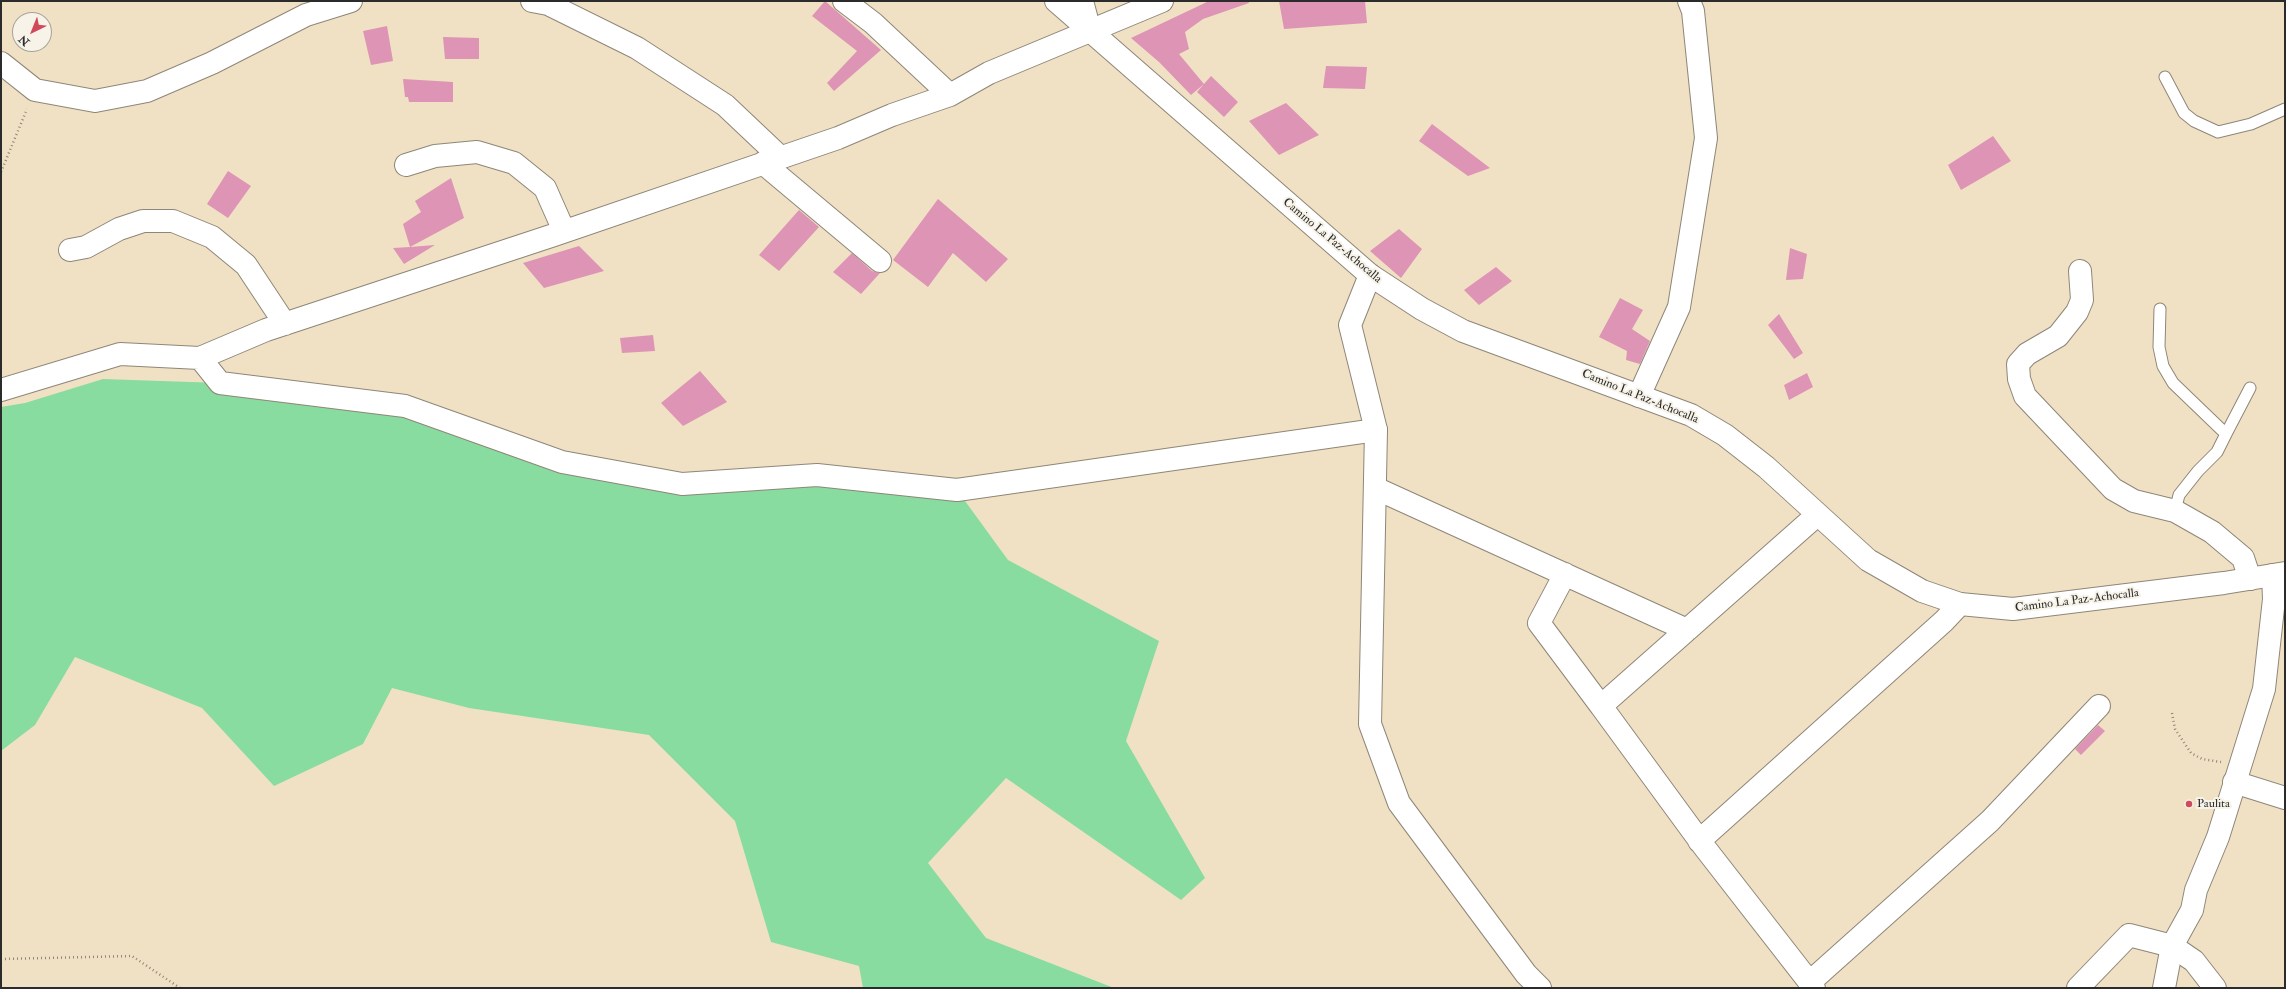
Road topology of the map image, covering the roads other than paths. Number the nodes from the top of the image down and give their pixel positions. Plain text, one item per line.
1 (351, 1) edge
2 (532, 1) edge
3 (844, 1) edge
4 (1056, 1) edge
5 (1082, 1) edge
6 (1162, 1) edge
7 (1689, 1) edge
8 (1090, 31) junction
9 (1, 63) edge
10 (2164, 77) dead end
11 (950, 95) junction
12 (2285, 110) edge
13 (772, 160) junction
14 (406, 166) dead end
15 (564, 232) junction
16 (70, 250) dead end
17 (880, 261) dead end
18 (2080, 271) dead end
19 (1370, 275) junction
20 (2160, 309) dead end
21 (285, 324) junction
22 (200, 358) junction
23 (2250, 388) dead end
24 (1, 390) edge
25 (1639, 396) junction
26 (1376, 430) junction
27 (2226, 434) junction
28 (1375, 488) junction
29 (2175, 511) junction
30 (1817, 515) junction
31 (1565, 574) junction
32 (2279, 574) edge
33 (2250, 579) junction
34 (1960, 604) junction
35 (1687, 630) junction
36 (1601, 706) junction
37 (2100, 706) dead end
38 (2237, 774) junction
39 (2285, 798) edge
40 (1699, 841) junction
41 (2172, 946) junction
42 (1812, 985) edge
43 (1540, 988) edge
44 (2078, 988) edge
45 (2164, 988) edge
46 (2215, 988) edge

1 - 9 street
2 - 13 street
3 - 11 street
4 - 8 street, Camino La Paz-Achocalla
5 - 8 street
6 - 8 street
7 - 25 street
8 - 11 street
8 - 19 street, Camino La Paz-Achocalla
10 - 12 lane
11 - 13 street
13 - 15 street
13 - 17 street
14 - 15 street
15 - 21 street
16 - 21 street
18 - 29 street
19 - 25 street, Camino La Paz-Achocalla
19 - 26 street
20 - 27 lane
21 - 22 street
22 - 24 street
22 - 26 street
23 - 27 lane
25 - 30 street, Camino La Paz-Achocalla
26 - 28 street
27 - 29 lane
28 - 31 street
28 - 43 street
29 - 33 street
30 - 34 street, Camino La Paz-Achocalla
30 - 35 street
31 - 35 street
31 - 36 street
32 - 33 street, Camino La Paz-Achocalla
32 - 38 street
33 - 34 street, Camino La Paz-Achocalla
34 - 40 street
35 - 36 street
36 - 40 street
37 - 42 street
38 - 39 street
38 - 41 street
40 - 42 street
41 - 44 street
41 - 45 street
41 - 46 street

